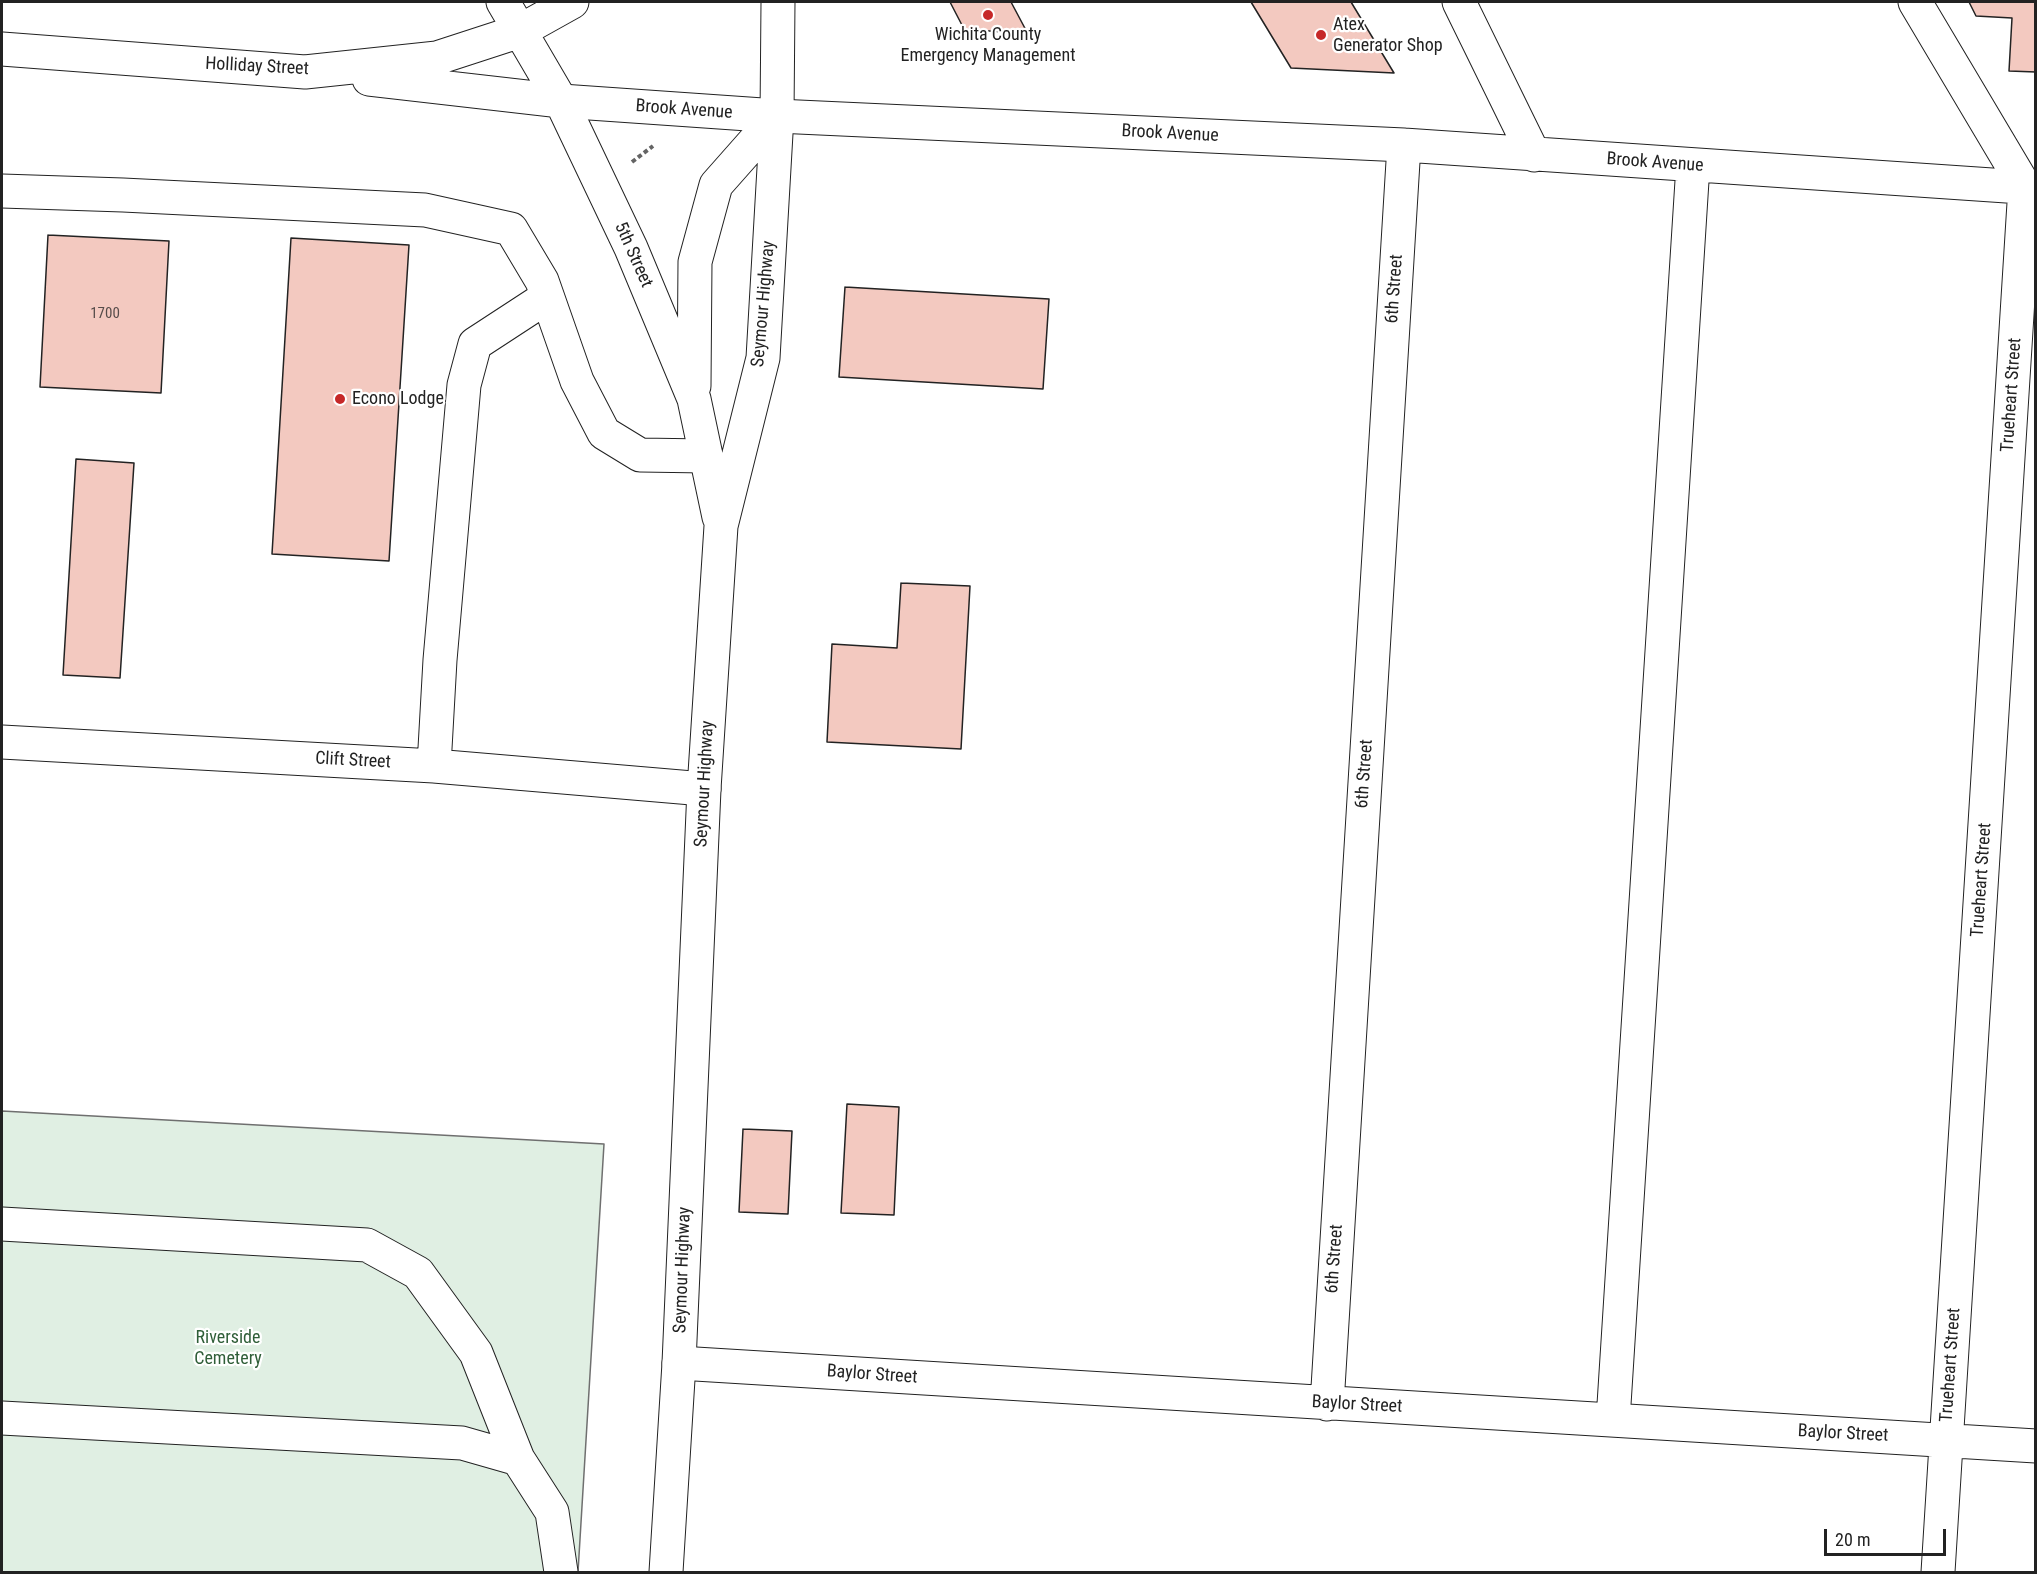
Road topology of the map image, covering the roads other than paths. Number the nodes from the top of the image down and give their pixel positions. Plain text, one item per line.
1 (503, 2) edge
2 (572, 2) edge
3 (778, 2) edge
4 (1459, 2) edge
5 (1915, 2) edge
6 (520, 31) junction
7 (2, 49) edge
8 (305, 72) junction
9 (561, 101) junction
10 (777, 116) junction
11 (1404, 145) junction
12 (1534, 155) junction
13 (1693, 165) junction
14 (2030, 188) edge
15 (2, 191) edge
16 (547, 297) junction
17 (694, 399) junction
18 (706, 456) junction
19 (721, 526) junction
20 (2, 742) edge
21 (434, 766) junction
22 (704, 789) junction
23 (2, 1224) edge
24 (680, 1363) junction
25 (1327, 1404) junction
26 (2, 1418) edge
27 (1613, 1420) junction
28 (1946, 1440) junction
29 (2036, 1446) edge
30 (518, 1459) junction
31 (561, 1572) edge
32 (666, 1572) edge
33 (1938, 1572) edge

1 - 6 street, 5th Street
2 - 6 street, Holliday Street
3 - 10 street, Seymour Highway
4 - 12 street
5 - 14 street
6 - 8 street, Holliday Street
6 - 9 street, 5th Street
7 - 8 street, Holliday Street
8 - 9 street, Brook Avenue
9 - 10 street, Brook Avenue
9 - 17 street, 5th Street
10 - 11 street, Brook Avenue
10 - 17 street
10 - 19 street, Seymour Highway
11 - 12 street, Brook Avenue
11 - 25 street, 6th Street
12 - 13 street, Brook Avenue
13 - 14 street, Brook Avenue
13 - 27 street
14 - 28 street, Trueheart Street
15 - 16 street
16 - 18 street
16 - 21 street
17 - 18 street, 5th Street
18 - 19 street, 5th Street
19 - 22 street, Seymour Highway
20 - 21 street, Clift Street
21 - 22 street, Clift Street
22 - 24 street, Seymour Highway
23 - 30 street
24 - 25 street, Baylor Street
24 - 32 street, Seymour Highway
25 - 27 street, Baylor Street
26 - 30 street
27 - 28 street, Baylor Street
28 - 29 street, Baylor Street
28 - 33 street, Trueheart Street
30 - 31 street

